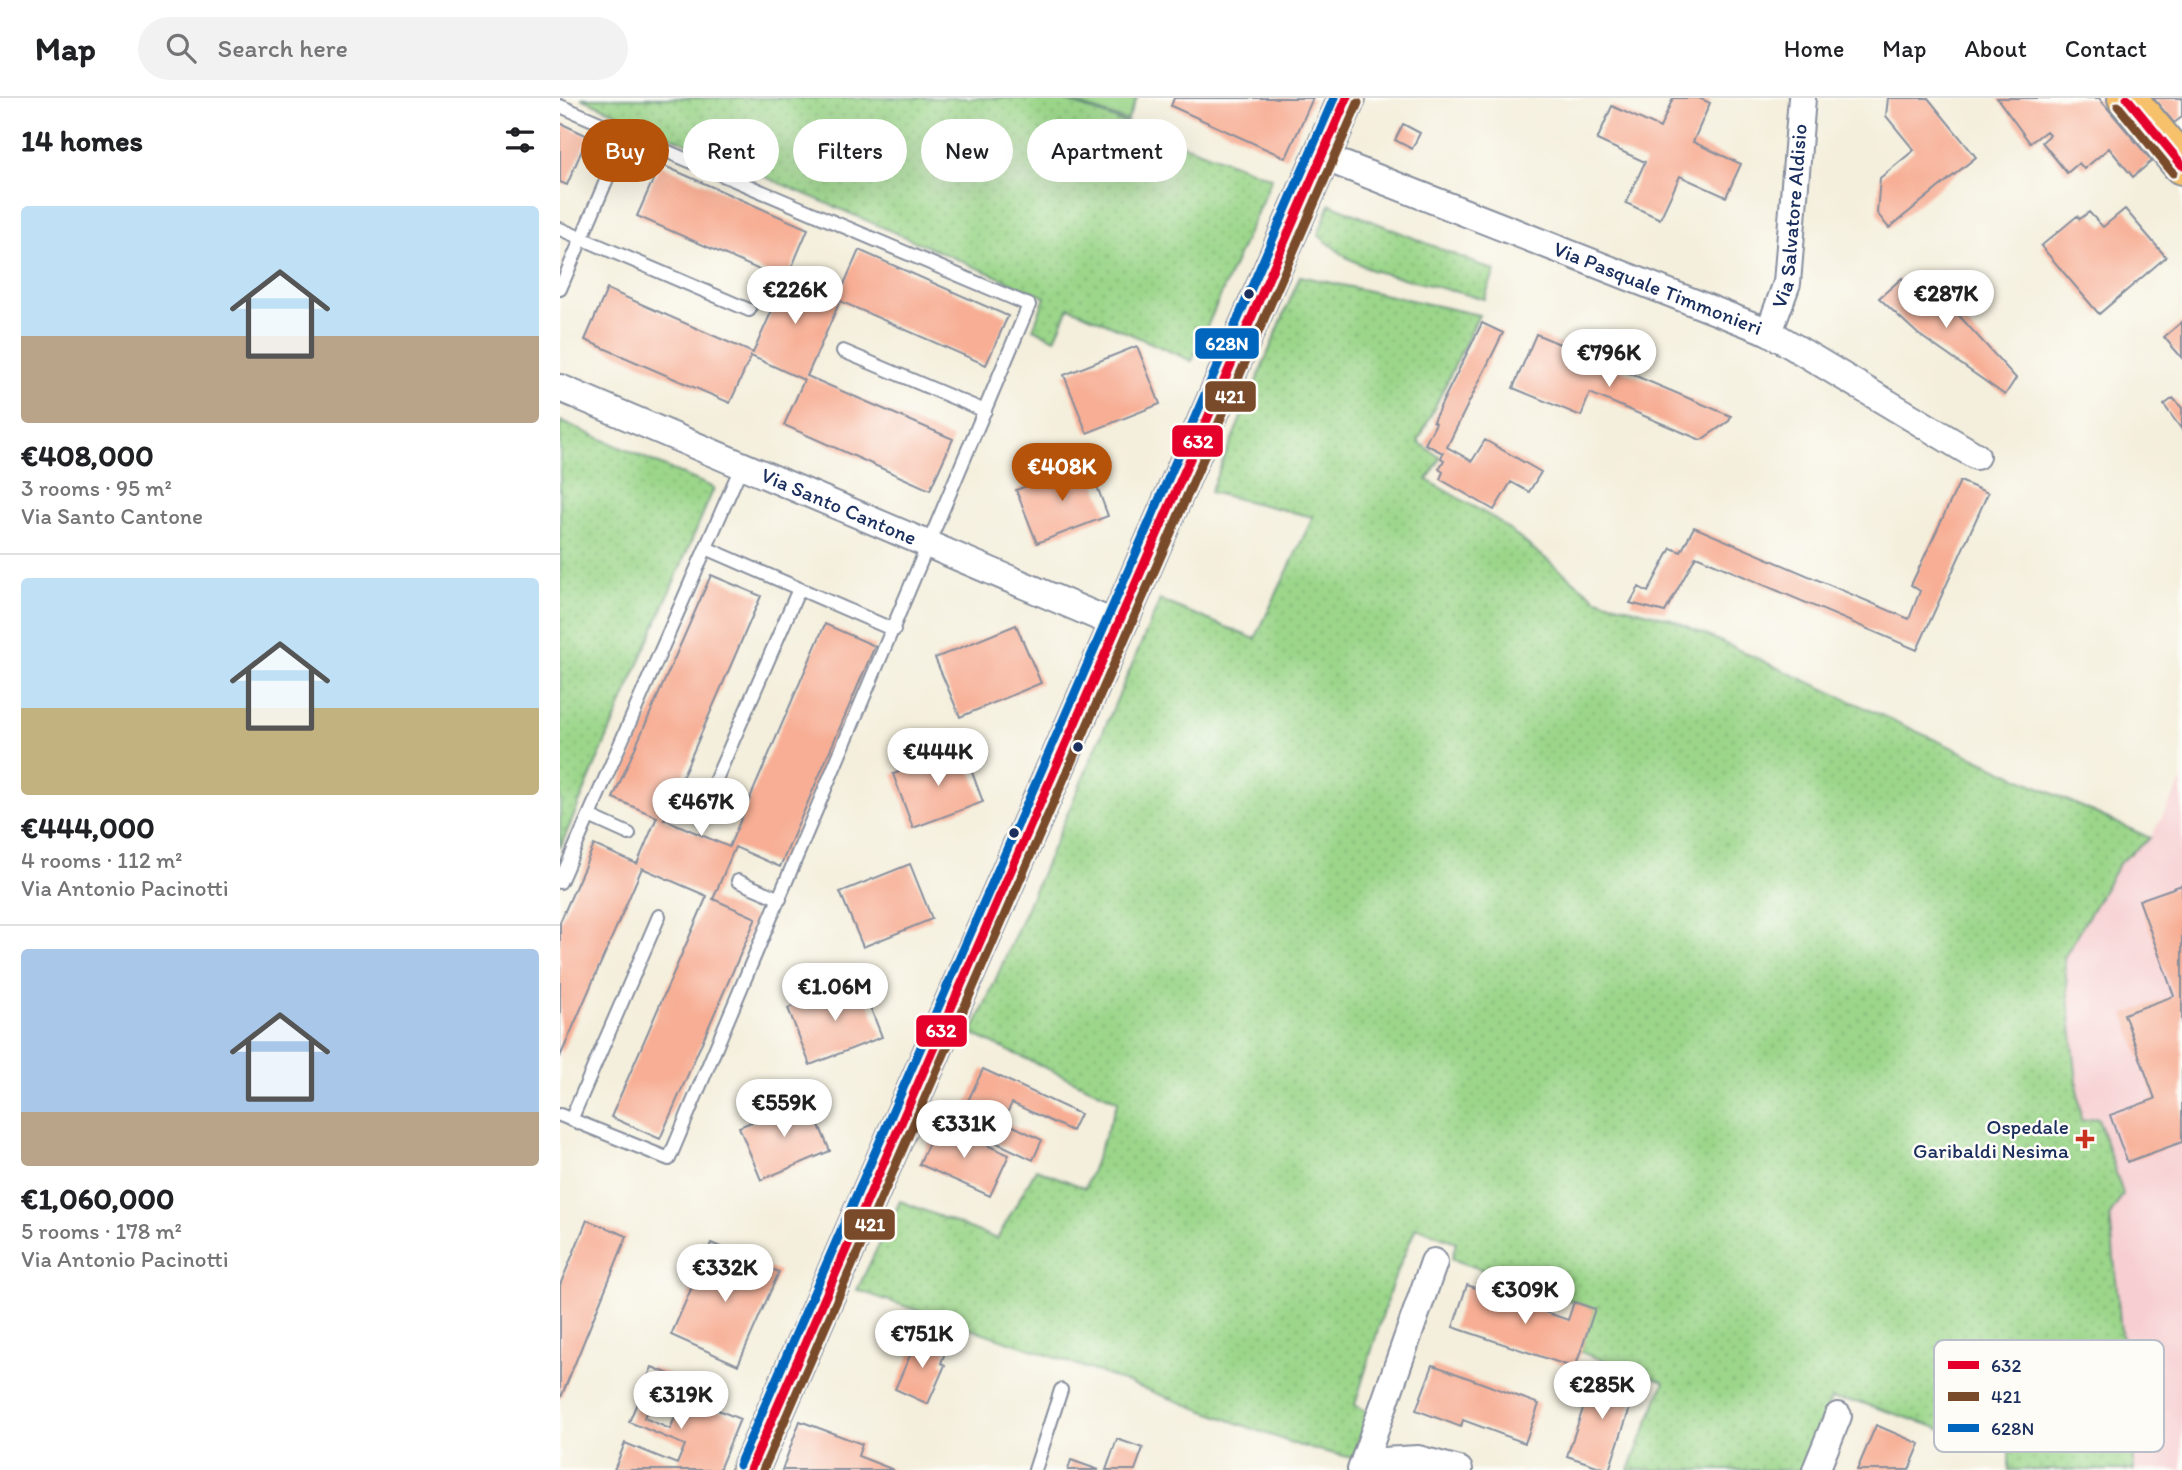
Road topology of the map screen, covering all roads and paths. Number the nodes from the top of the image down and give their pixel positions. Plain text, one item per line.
1 (1347, 98) edge
2 (1802, 98) edge
3 (2127, 98) edge
4 (560, 106) edge
5 (591, 119) edge
6 (669, 152) edge
7 (1321, 156) junction
8 (2182, 165) edge
9 (606, 182) edge
10 (560, 229) edge
11 (582, 238) junction
12 (560, 289) edge
13 (749, 310) dead end
14 (1769, 332) junction
15 (843, 351) dead end
16 (560, 388) edge
17 (985, 411) junction
18 (1976, 456) dead end
19 (742, 465) junction
20 (928, 544) junction
21 (706, 548) junction
22 (799, 589) junction
23 (1118, 625) junction
24 (894, 630) junction
25 (708, 800) dead end
26 (589, 817) junction
27 (628, 834) dead end
28 (738, 881) dead end
29 (560, 882) edge
30 (780, 899) junction
31 (659, 916) dead end
32 (566, 1117) edge
33 (1434, 1262) dead end
34 (1061, 1390) dead end
35 (1838, 1416) dead end
36 (1364, 1466) edge
37 (750, 1470) edge
38 (1035, 1470) edge
39 (1459, 1470) edge
40 (1816, 1470) edge

1 - 7 main road
2 - 14 street, Via Salvatore Aldisio
3 - 8 main road
4 - 5 lane
6 - 17 lane
7 - 14 street, Via Pasquale Timmonieri
7 - 23 main road
9 - 11 lane
10 - 11 lane
11 - 12 lane
11 - 13 lane
14 - 18 street, Via Pasquale Timmonieri
15 - 17 lane
16 - 19 street, Via Santo Cantone
17 - 20 lane
19 - 20 street, Via Santo Cantone
19 - 21 lane
20 - 23 street, Via Santo Cantone
20 - 24 lane
21 - 22 lane
21 - 26 lane
22 - 24 lane
22 - 25 lane
23 - 37 main road
24 - 30 lane
26 - 27 lane
26 - 29 lane
28 - 30 lane
30 - 32 lane
31 - 32 lane
33 - 36 street
34 - 38 lane
35 - 40 street
36 - 39 street

